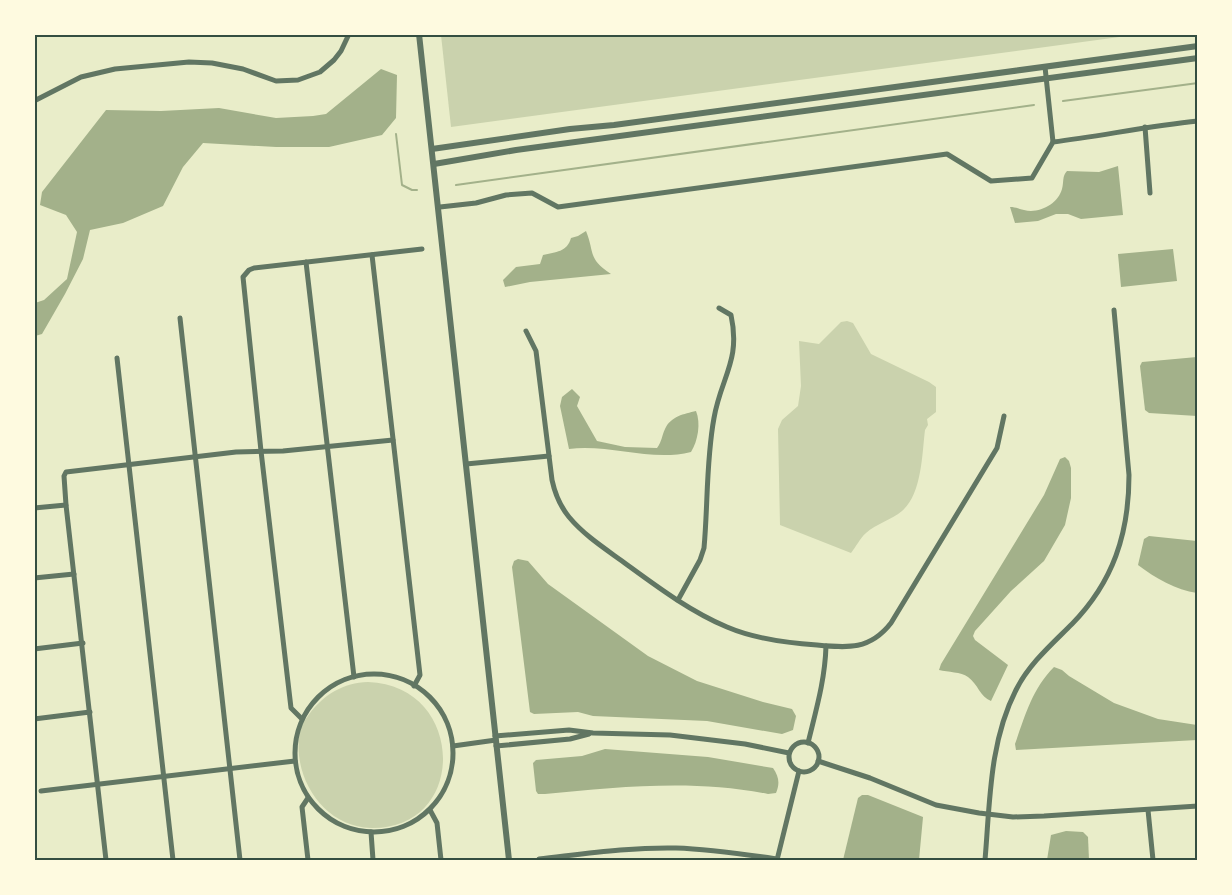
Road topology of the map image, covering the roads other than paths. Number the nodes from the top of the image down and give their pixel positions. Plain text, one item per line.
1 (349, 34) edge
2 (419, 34) edge
3 (1197, 46) edge
4 (1197, 58) edge
5 (1045, 67) junction
6 (1046, 78) junction
7 (34, 101) edge
8 (1197, 121) edge
9 (1145, 127) junction
10 (1053, 142) junction
11 (432, 149) junction
12 (434, 164) junction
13 (1150, 193) dead end
14 (440, 207) junction
15 (422, 249) dead end
16 (372, 255) junction
17 (306, 262) junction
18 (719, 308) dead end
19 (1114, 310) dead end
20 (180, 318) dead end
21 (526, 331) dead end
22 (117, 358) dead end
23 (1004, 416) dead end
24 (393, 440) junction
25 (327, 446) junction
26 (261, 451) junction
27 (195, 456) junction
28 (549, 456) junction
29 (129, 464) junction
30 (466, 464) junction
31 (66, 505) junction
32 (34, 508) edge
33 (74, 574) junction
34 (34, 578) edge
35 (678, 600) junction
36 (83, 643) junction
37 (826, 646) junction
38 (34, 649) edge
39 (354, 677) junction
40 (414, 686) junction
41 (90, 712) junction
42 (302, 718) junction
43 (34, 719) edge
44 (593, 733) junction
45 (496, 741) junction
46 (808, 743) junction
47 (453, 746) junction
48 (789, 753) junction
49 (295, 761) junction
50 (818, 761) junction
51 (230, 769) junction
52 (799, 771) junction
53 (164, 777) junction
54 (98, 784) junction
55 (40, 790) dead end
56 (308, 798) junction
57 (1197, 806) edge
58 (430, 810) junction
59 (1148, 810) junction
60 (989, 814) junction
61 (371, 832) junction
62 (594, 853) junction
63 (539, 859) dead end
64 (777, 860) edge
65 (106, 861) edge
66 (173, 861) edge
67 (240, 861) edge
68 (308, 861) edge
69 (373, 861) edge
70 (441, 861) edge
71 (509, 861) edge
72 (595, 861) edge
73 (985, 861) edge
74 (1153, 861) edge

1 - 7 street
2 - 11 street
3 - 5 street
4 - 6 street
5 - 6 street
5 - 11 street
6 - 10 street
6 - 12 street
8 - 9 street
9 - 10 street
9 - 13 street
10 - 14 street
11 - 12 street
12 - 14 street
14 - 30 street
15 - 16 street
16 - 17 street
16 - 24 street
17 - 25 street
17 - 26 street
18 - 35 street
19 - 60 street
20 - 27 street
21 - 28 street
22 - 29 street
23 - 37 street
24 - 25 street
24 - 40 street
25 - 26 street
25 - 39 street
26 - 27 street
26 - 42 street
27 - 29 street
27 - 51 street
28 - 30 street
28 - 35 street
29 - 31 street
29 - 53 street
30 - 45 street
31 - 32 street
31 - 33 street
33 - 34 street
33 - 36 street
35 - 37 street
36 - 38 street
36 - 41 street
37 - 46 street
39 - 40 street
39 - 42 street
40 - 47 street
41 - 43 street
41 - 54 street
42 - 49 street
44 - 45 street
44 - 45 street
44 - 48 street
45 - 47 street
45 - 71 street
46 - 48 street
46 - 50 street
47 - 58 street
48 - 52 street
49 - 51 street
49 - 56 street
50 - 52 street
50 - 60 street
51 - 53 street
51 - 67 street
52 - 64 street
53 - 54 street
53 - 66 street
54 - 55 street
54 - 65 street
56 - 61 street
56 - 68 street
57 - 59 street
58 - 61 street
58 - 70 street
59 - 60 street
59 - 74 street
60 - 73 street
61 - 69 street
62 - 63 street
62 - 64 street
62 - 72 street

